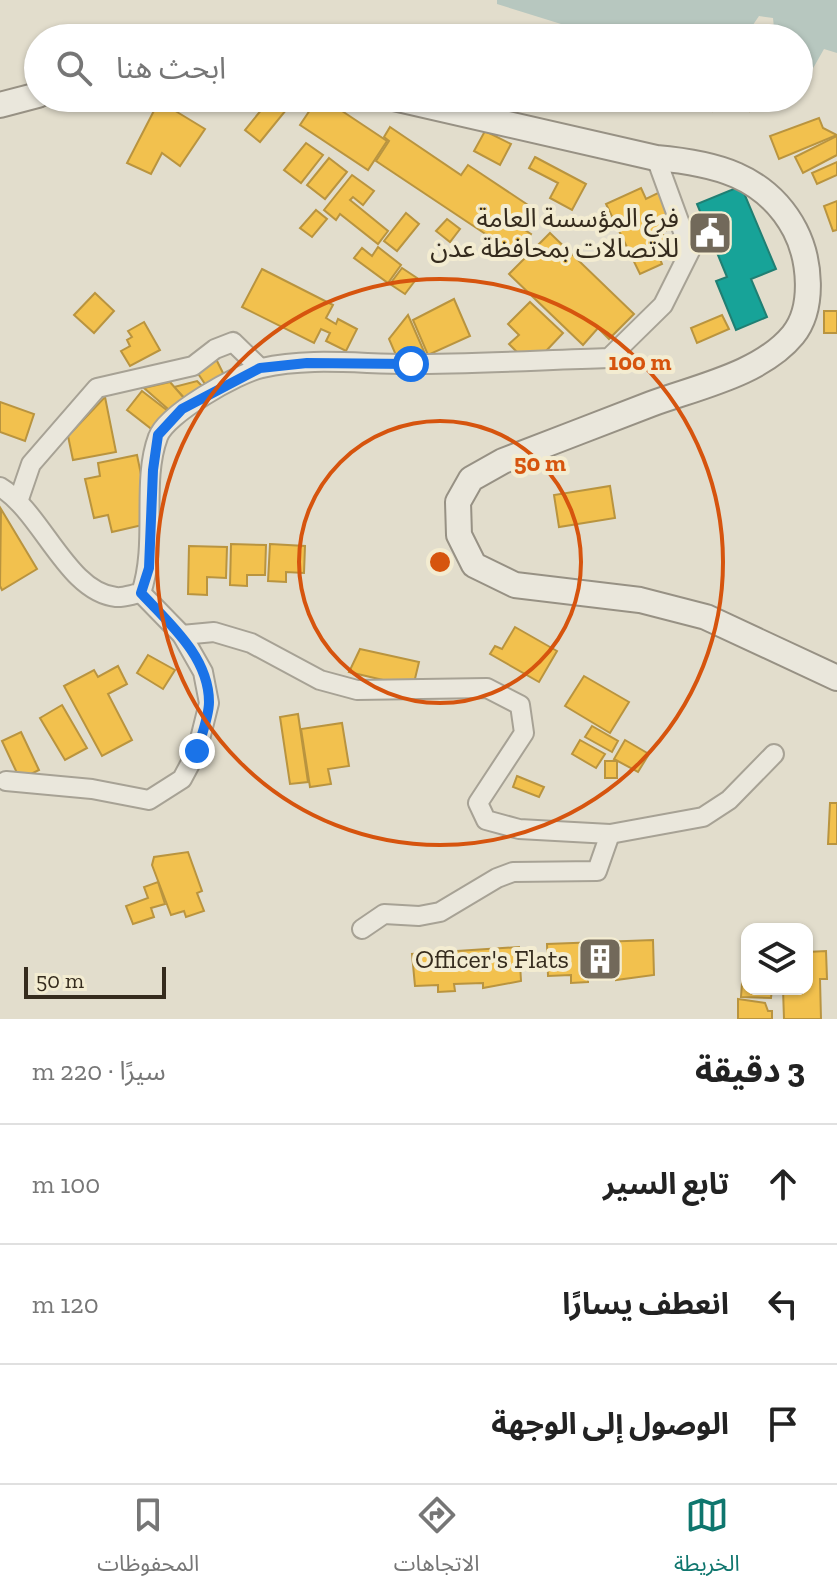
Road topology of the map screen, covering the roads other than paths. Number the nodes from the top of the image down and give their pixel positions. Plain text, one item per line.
1 (24, 99) edge
2 (0, 105) edge
3 (455, 112) edge
4 (656, 158) junction
5 (260, 368) junction
6 (0, 487) edge
7 (19, 499) junction
8 (141, 593) junction
9 (182, 635) junction
10 (837, 678) edge
11 (774, 754) dead end
12 (6, 781) dead end
13 (610, 834) junction
14 (362, 929) dead end

1 - 2 main road
3 - 4 main road
4 - 5 street
4 - 10 main road
5 - 7 street
5 - 8 street
6 - 7 street
7 - 8 street
8 - 9 street
9 - 12 street
9 - 13 street
11 - 13 street
13 - 14 street

